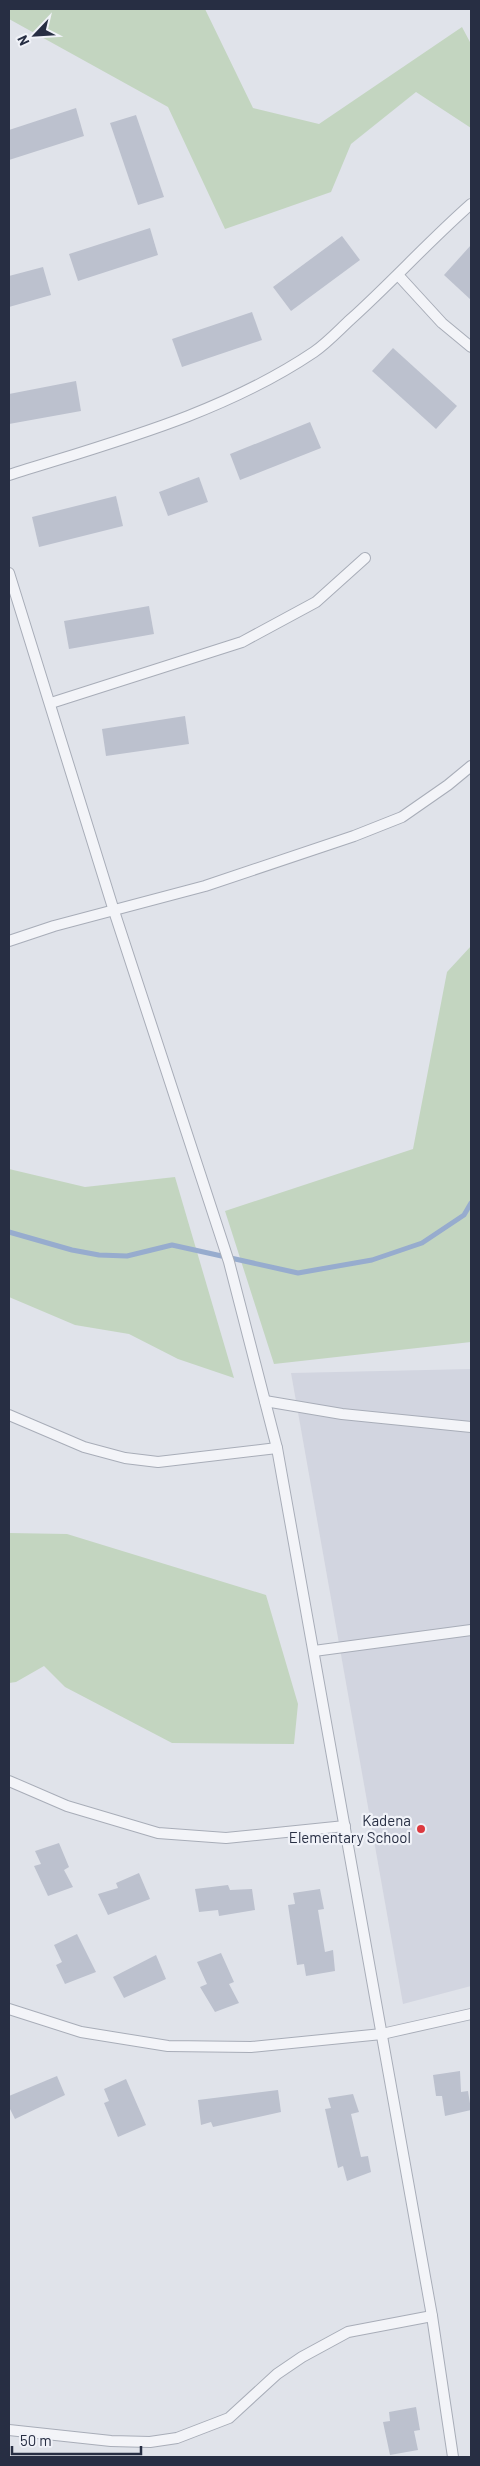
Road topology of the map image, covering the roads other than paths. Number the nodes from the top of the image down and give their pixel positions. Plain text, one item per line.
1 (471, 204) edge
2 (398, 275) junction
3 (471, 348) edge
4 (9, 475) edge
5 (365, 558) dead end
6 (9, 573) edge
7 (51, 702) junction
8 (471, 766) edge
9 (114, 912) junction
10 (9, 941) edge
11 (265, 1401) junction
12 (9, 1415) edge
13 (471, 1427) edge
14 (277, 1448) junction
15 (471, 1630) edge
16 (314, 1651) junction
17 (9, 1780) edge
18 (345, 1826) junction
19 (9, 2009) edge
20 (471, 2014) edge
21 (382, 2034) junction
22 (432, 2316) junction
23 (9, 2430) edge
24 (453, 2457) edge

1 - 2 lane
2 - 3 lane
2 - 4 lane
5 - 7 lane
6 - 7 lane
7 - 9 lane
8 - 9 lane
9 - 10 lane
9 - 11 lane
11 - 13 lane
11 - 14 lane
12 - 14 lane
14 - 16 lane
15 - 16 lane
16 - 18 lane
17 - 18 lane
18 - 21 lane
19 - 21 lane
20 - 21 lane
21 - 22 lane
22 - 23 lane
22 - 24 lane

